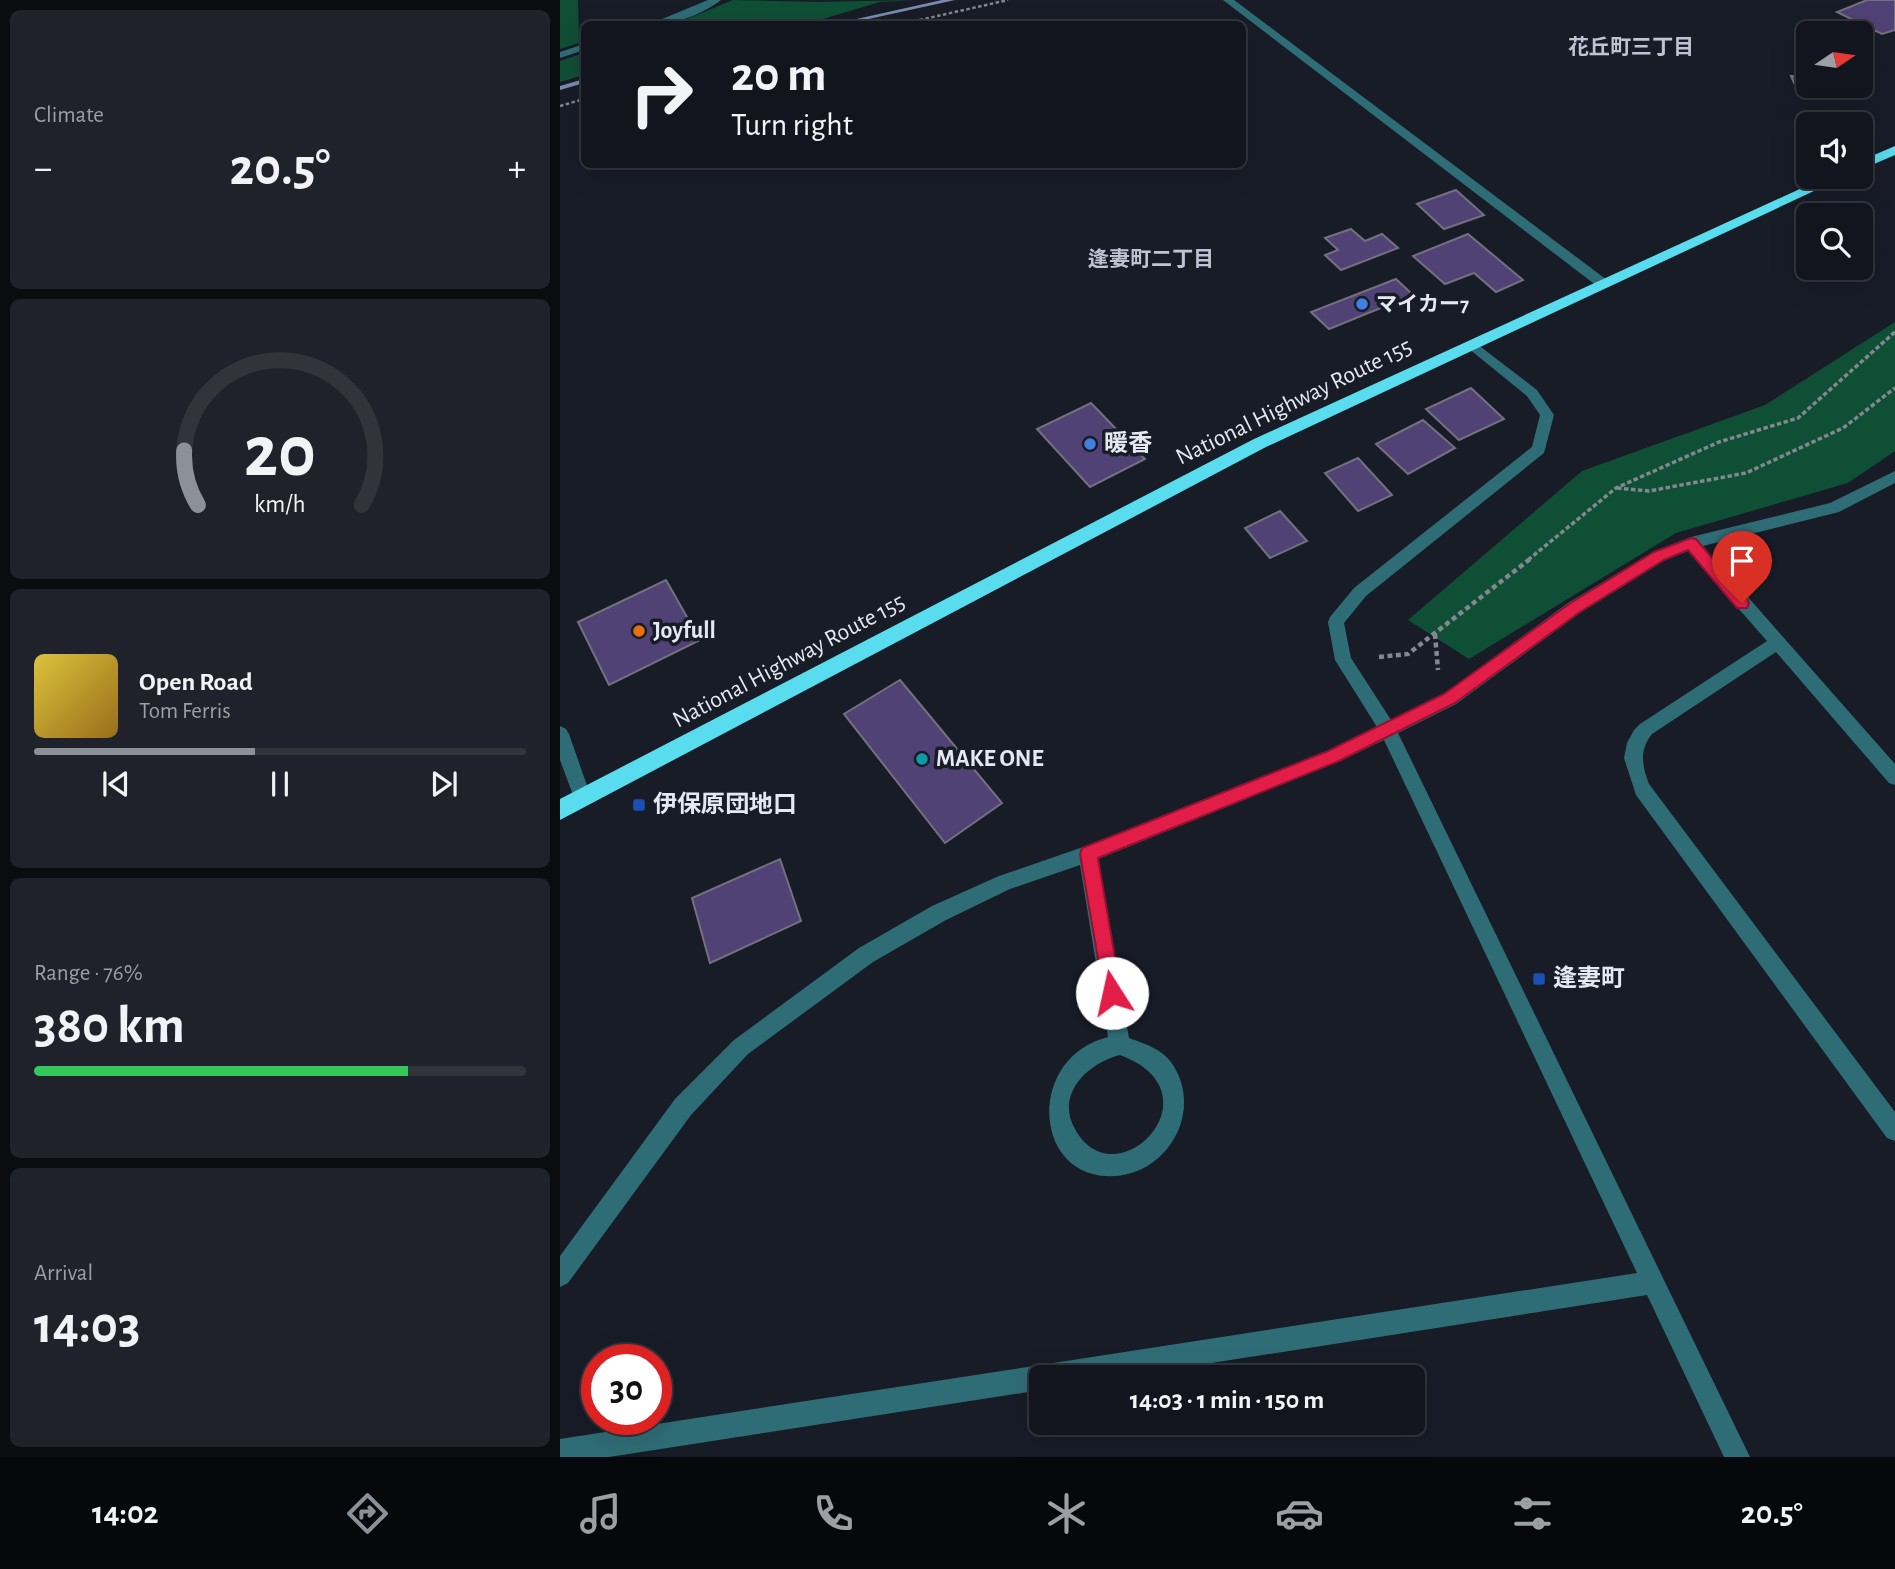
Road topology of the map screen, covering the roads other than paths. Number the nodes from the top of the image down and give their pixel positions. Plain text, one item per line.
1 (716, 0) edge
2 (1228, 0) edge
3 (665, 21) edge
4 (581, 48) edge
5 (560, 55) edge
6 (1895, 150) edge
7 (1873, 160) edge
8 (1810, 189) edge
9 (1602, 283) junction
10 (1473, 345) junction
11 (1895, 476) edge
12 (1691, 543) junction
13 (1776, 644) junction
14 (1387, 728) junction
15 (560, 734) edge
16 (1895, 777) edge
17 (582, 797) junction
18 (560, 810) edge
19 (1088, 854) junction
20 (1120, 1045) junction
21 (1895, 1130) edge
22 (560, 1275) edge
23 (1653, 1282) junction
24 (1126, 1365) edge
25 (1029, 1380) edge
26 (560, 1452) edge
27 (1737, 1457) edge

1 - 3 street
2 - 9 street
4 - 5 street
6 - 7 highway
8 - 9 highway, National Highway Route 155
9 - 10 highway, National Highway Route 155
10 - 14 street
10 - 17 highway, National Highway Route 155
11 - 12 street
12 - 13 street
12 - 14 street
13 - 16 street
13 - 21 street
14 - 19 street
14 - 23 street
15 - 17 street
17 - 18 highway, National Highway Route 155
19 - 20 street
19 - 22 street
20 - 20 street
23 - 24 street
23 - 27 street
25 - 26 street

